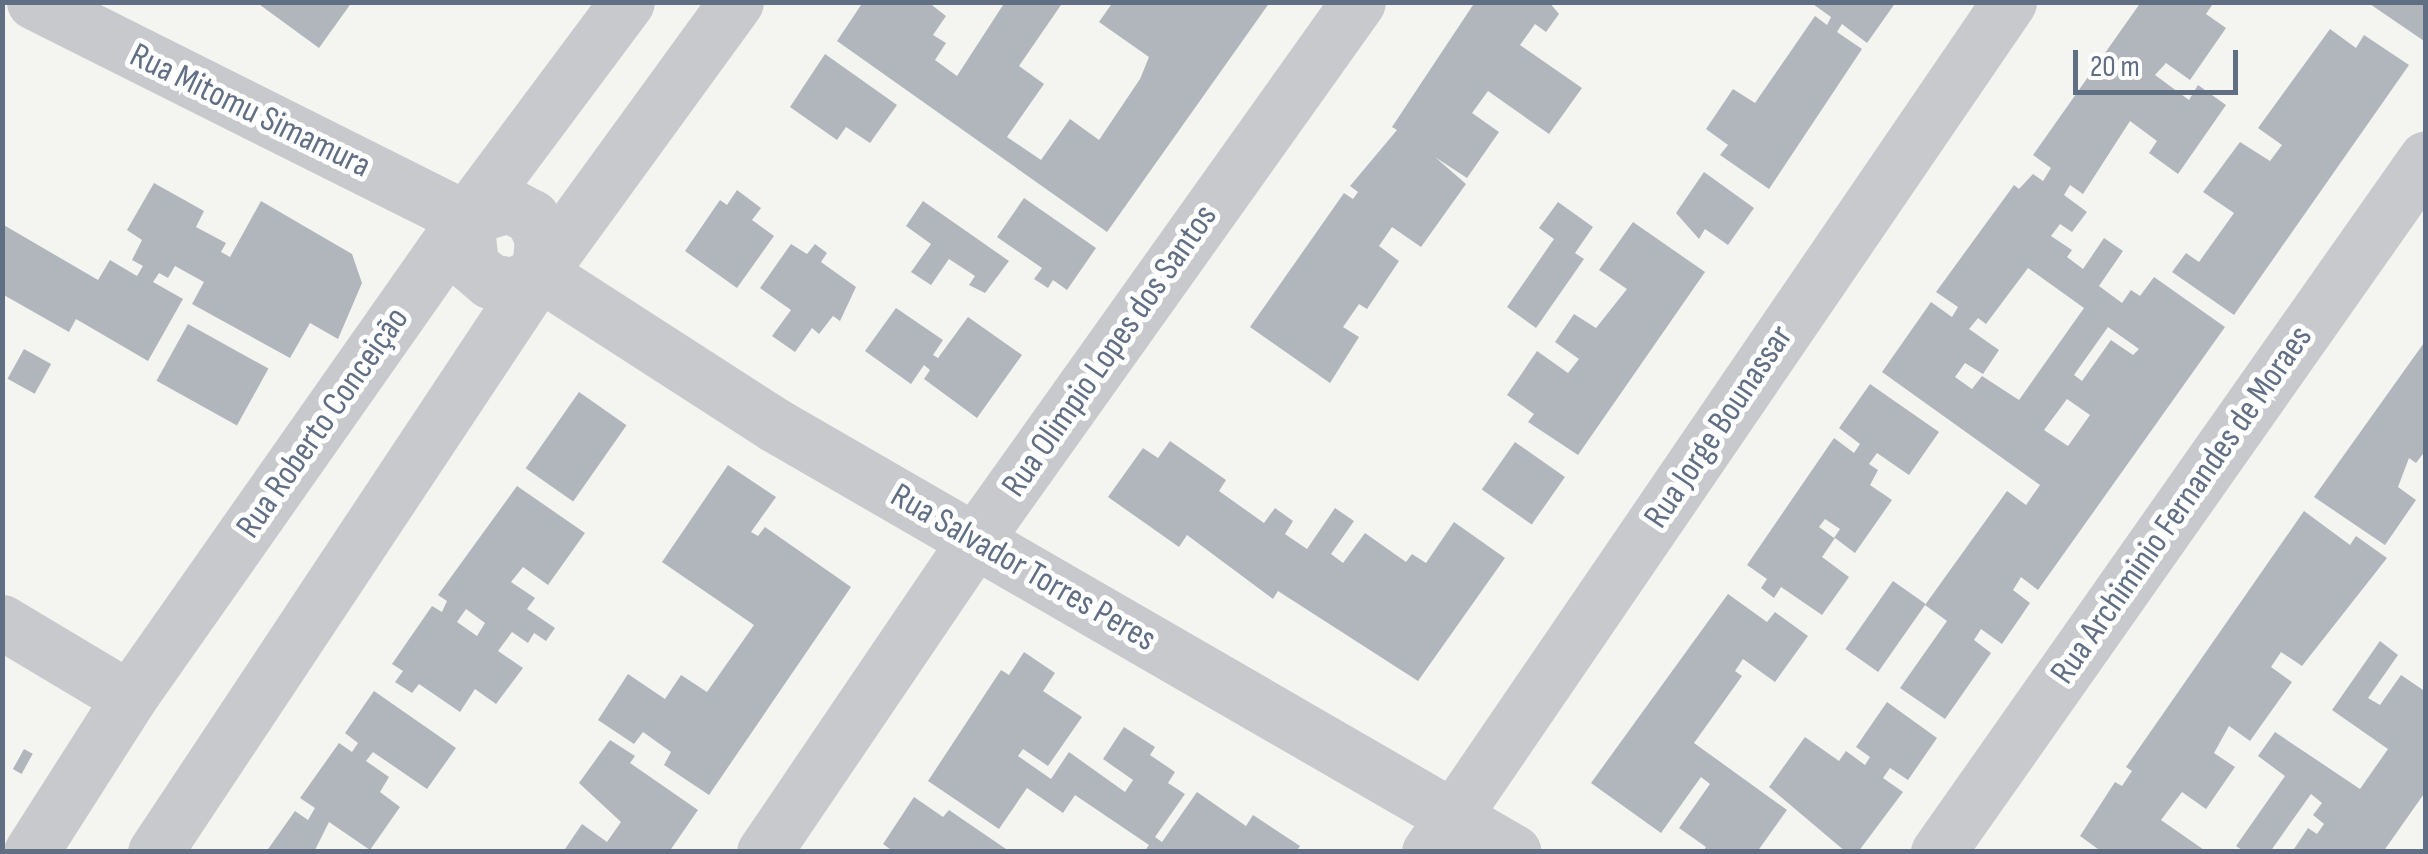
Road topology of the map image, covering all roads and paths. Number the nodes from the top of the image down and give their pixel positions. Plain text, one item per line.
1 (627, 2) edge
2 (736, 2) edge
3 (1358, 2) edge
4 (2009, 2) edge
5 (44, 5) edge
6 (2426, 158) edge
7 (466, 218) junction
8 (539, 273) junction
9 (975, 540) junction
10 (2, 622) edge
11 (130, 698) junction
12 (1441, 834) edge
13 (31, 852) edge
14 (155, 852) edge
15 (764, 852) edge
16 (1514, 852) edge
17 (1938, 852) edge

1 - 7 street, Rua Roberto Conceição
2 - 8 street
3 - 9 street, Rua Olimpio Lopes dos Santos
4 - 12 street, Rua Jorge Bounassar
5 - 7 street, Rua Mitomu Simamura
6 - 17 street, Rua Archiminio Fernandes de Moraes
7 - 8 street
7 - 11 street, Rua Roberto Conceição
8 - 9 street, Rua Salvador Torres Peres
8 - 14 street
9 - 12 street, Rua Salvador Torres Peres
9 - 15 street, Rua Olimpio Lopes dos Santos
10 - 11 street
11 - 13 street, Rua Roberto Conceição
12 - 16 street, Rua Salvador Torres Peres

